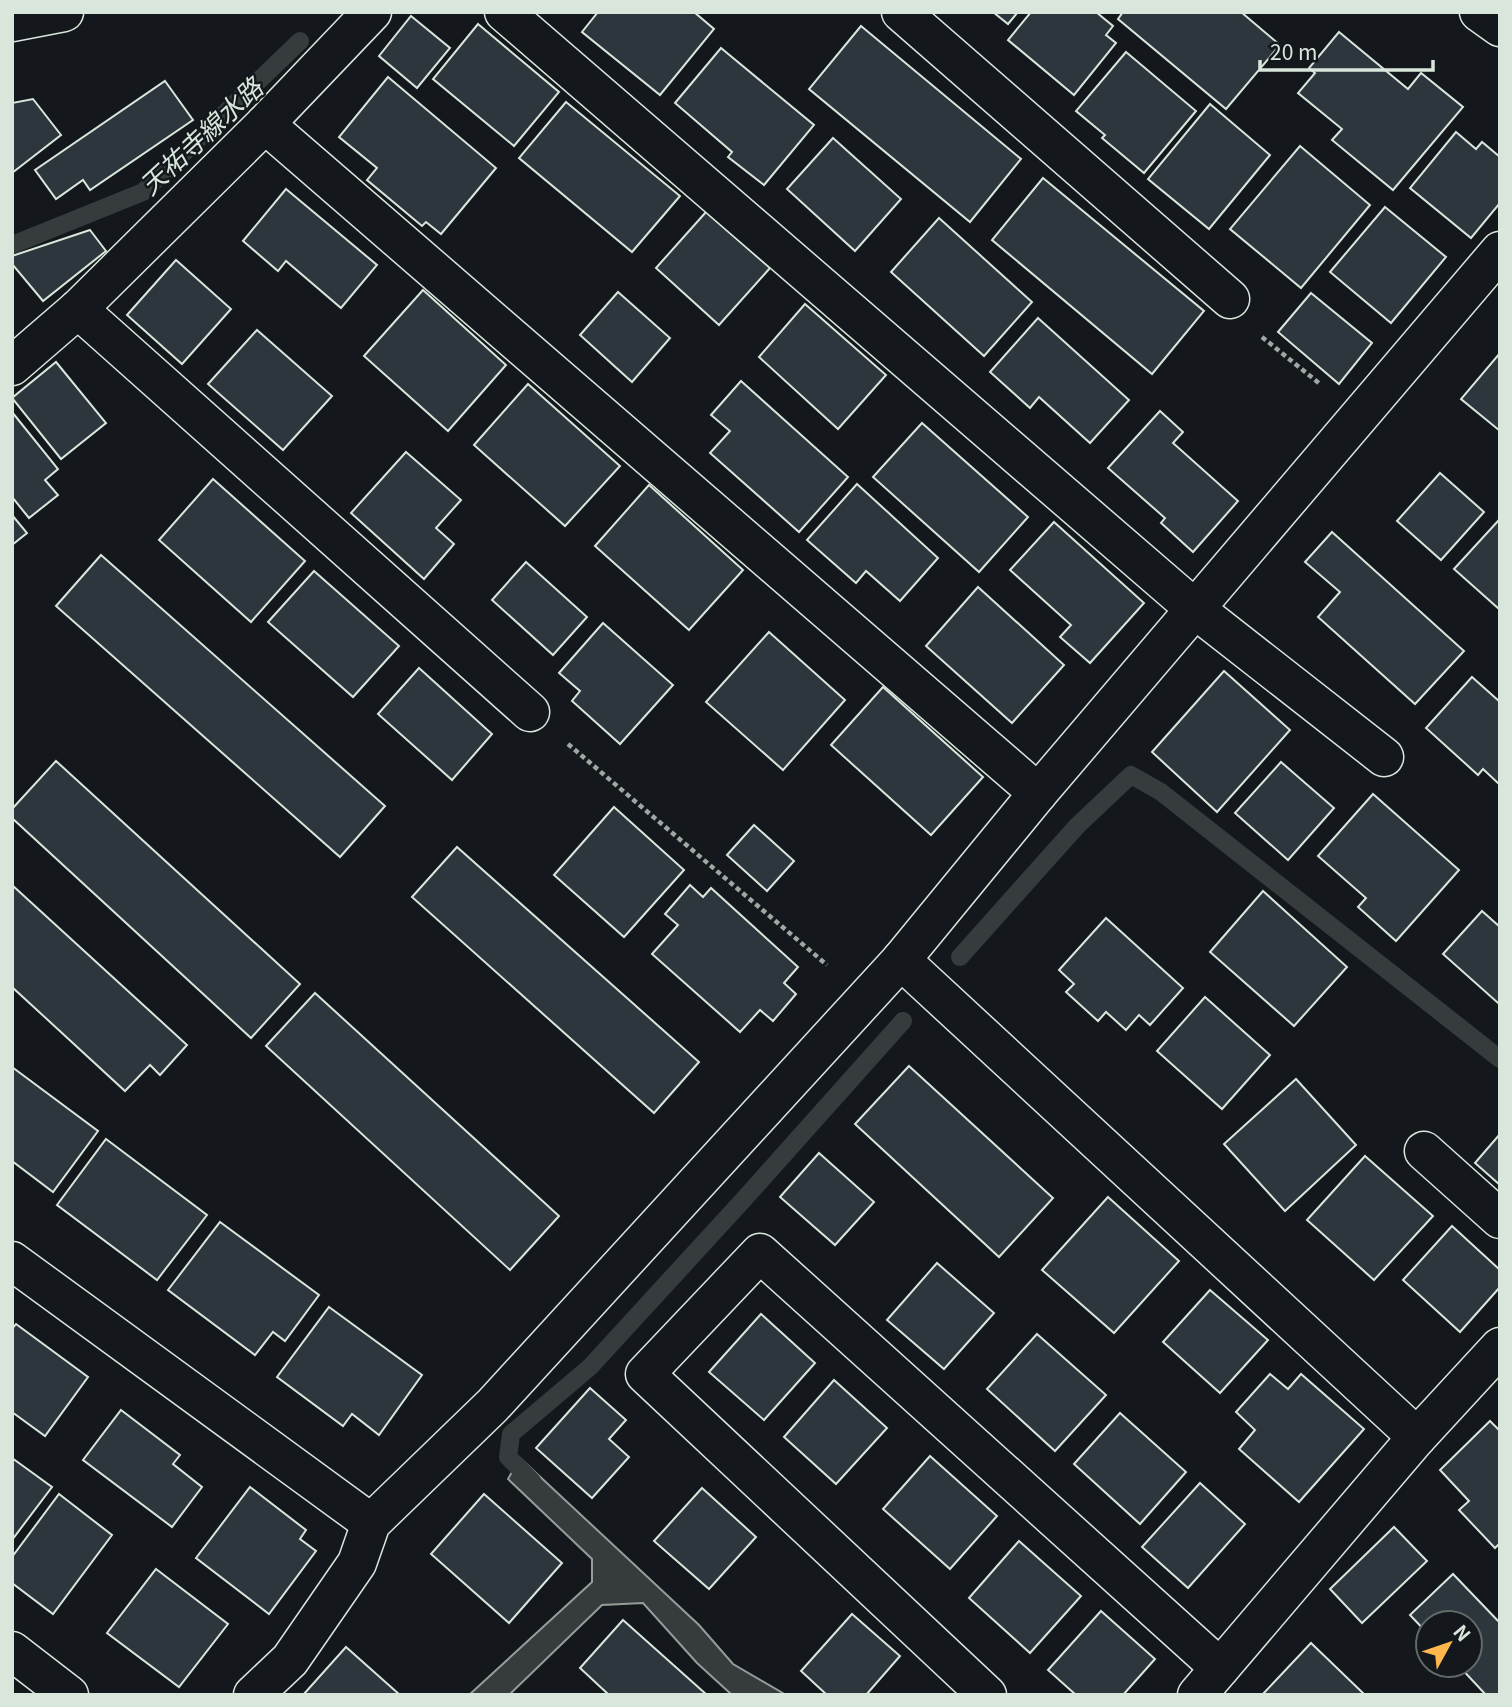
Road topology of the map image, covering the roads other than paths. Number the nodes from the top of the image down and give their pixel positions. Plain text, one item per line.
1 (64, 12) edge
2 (372, 12) edge
3 (504, 12) edge
4 (901, 12) edge
5 (1479, 12) edge
6 (12, 22) edge
7 (1500, 27) edge
8 (265, 124) junction
9 (1500, 251) edge
10 (1230, 299) road end
11 (78, 309) junction
12 (12, 366) edge
13 (1195, 609) junction
14 (530, 712) road end
15 (1384, 757) dead end
16 (1038, 793) junction
17 (901, 960) junction
18 (1424, 1151) dead end
19 (1500, 1219) edge
20 (12, 1261) edge
21 (1500, 1348) edge
22 (1417, 1437) junction
23 (371, 1523) junction
24 (12, 1651) edge
25 (1209, 1681) edge
26 (69, 1695) edge
27 (253, 1695) edge
28 (987, 1695) edge

1 - 6 street
2 - 8 street
3 - 13 street
4 - 10 street
5 - 7 street
8 - 11 street
8 - 16 street
9 - 13 street
11 - 12 street
11 - 14 street
13 - 15 street
13 - 16 street
16 - 17 street
17 - 22 street
17 - 23 street
18 - 19 street
20 - 23 street
21 - 22 street
22 - 25 street
23 - 27 street
24 - 26 street
25 - 28 street

